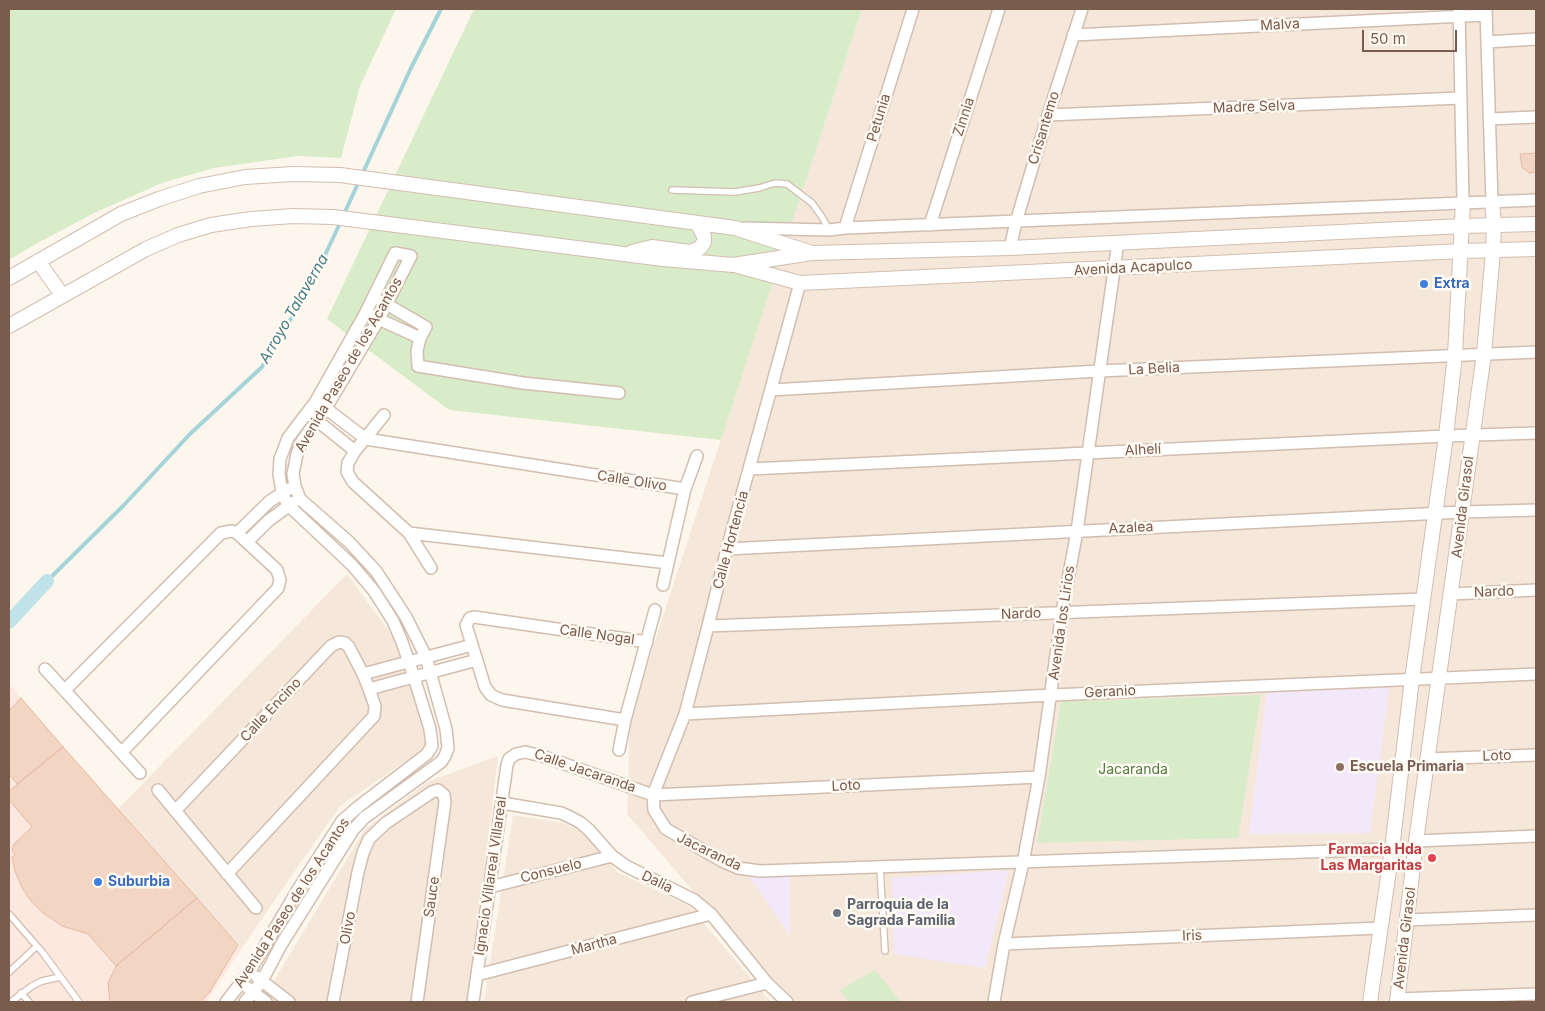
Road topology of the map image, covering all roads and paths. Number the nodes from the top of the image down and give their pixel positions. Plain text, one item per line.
1 (913, 9) edge
2 (999, 9) edge
3 (1082, 9) edge
4 (1459, 12) edge
5 (1486, 12) edge
6 (1074, 36) junction
7 (1536, 39) edge
8 (1487, 42) junction
9 (1461, 98) junction
10 (1048, 116) junction
11 (1536, 117) edge
12 (1489, 119) junction
13 (672, 190) dead end
14 (1536, 200) edge
15 (1463, 202) junction
16 (1492, 202) junction
17 (1016, 222) junction
18 (697, 223) junction
19 (1536, 224) edge
20 (930, 225) junction
21 (1494, 225) junction
22 (1463, 226) junction
23 (735, 228) junction
24 (845, 228) junction
25 (828, 230) junction
26 (1118, 242) junction
27 (1010, 248) junction
28 (1536, 250) edge
29 (1462, 251) junction
30 (1493, 251) junction
31 (812, 253) junction
32 (624, 254) junction
33 (38, 261) junction
34 (733, 264) junction
35 (1114, 269) junction
36 (9, 278) edge
37 (800, 283) junction
38 (62, 295) junction
39 (372, 298) junction
40 (386, 303) junction
41 (365, 314) junction
42 (379, 319) junction
43 (9, 326) edge
44 (420, 338) junction
45 (1536, 352) edge
46 (1484, 354) junction
47 (1455, 355) junction
48 (1099, 371) junction
49 (771, 390) junction
50 (619, 393) dead end
51 (321, 405) junction
52 (307, 413) junction
53 (384, 415) dead end
54 (316, 420) junction
55 (1536, 433) edge
56 (1446, 436) junction
57 (1471, 436) junction
58 (366, 439) junction
59 (355, 451) junction
60 (1088, 453) junction
61 (697, 456) dead end
62 (750, 469) junction
63 (294, 486) junction
64 (685, 489) junction
65 (282, 493) junction
66 (300, 499) junction
67 (288, 505) junction
68 (1536, 510) edge
69 (1462, 512) junction
70 (1434, 514) junction
71 (1077, 531) junction
72 (237, 533) junction
73 (409, 533) junction
74 (247, 542) junction
75 (727, 549) junction
76 (668, 563) junction
77 (431, 568) dead end
78 (663, 585) dead end
79 (1536, 590) edge
80 (1452, 594) junction
81 (1423, 599) junction
82 (655, 610) dead end
83 (1062, 612) junction
84 (708, 626) junction
85 (647, 642) junction
86 (472, 645) junction
87 (426, 657) junction
88 (477, 660) junction
89 (409, 662) junction
90 (45, 669) dead end
91 (430, 673) junction
92 (363, 674) junction
93 (1536, 674) edge
94 (414, 677) junction
95 (1412, 678) junction
96 (1439, 679) junction
97 (369, 689) junction
98 (65, 690) junction
99 (1052, 695) junction
100 (685, 714) junction
101 (625, 720) junction
102 (619, 750) dead end
103 (122, 752) junction
104 (516, 754) joint
105 (1536, 755) edge
106 (1428, 759) junction
107 (140, 773) dead end
108 (1039, 777) junction
109 (158, 790) dead end
110 (443, 793) joint
111 (653, 795) junction
112 (502, 803) junction
113 (175, 811) junction
114 (1536, 836) edge
115 (1416, 841) junction
116 (1392, 850) junction
117 (612, 856) junction
118 (1022, 863) junction
119 (880, 868) junction
120 (227, 874) junction
121 (490, 887) junction
122 (256, 908) dead end
123 (9, 914) edge
124 (711, 914) junction
125 (1536, 915) edge
126 (1407, 920) junction
127 (1380, 928) junction
128 (1004, 944) junction
129 (37, 946) junction
130 (885, 951) dead end
131 (250, 971) junction
132 (9, 972) edge
133 (477, 975) junction
134 (60, 976) junction
135 (262, 981) junction
136 (241, 983) junction
137 (767, 983) junction
138 (21, 993) junction
139 (253, 993) junction
140 (1536, 994) edge
141 (1397, 1001) edge
142 (11, 1002) edge
143 (29, 1002) edge
144 (79, 1002) edge
145 (226, 1002) edge
146 (245, 1002) edge
147 (266, 1002) edge
148 (289, 1002) edge
149 (333, 1002) edge
150 (417, 1002) edge
151 (473, 1002) edge
152 (692, 1002) edge
153 (787, 1002) edge
154 (994, 1002) edge
155 (1370, 1002) edge

1 - 24 street, Petunia
2 - 20 street, Zinnia
3 - 6 street, Crisantemo
4 - 5 street, Malva
4 - 6 street, Malva
4 - 9 street, Avenida Girasol
5 - 8 street, Avenida Girasol
6 - 10 street, Crisantemo
7 - 8 street
8 - 12 street, Avenida Girasol
9 - 10 street, Madre Selva
9 - 15 street, Avenida Girasol
10 - 17 street, Crisantemo
11 - 12 street
12 - 16 street, Avenida Girasol
13 - 25 lane
14 - 16 street
15 - 16 street
15 - 17 street
15 - 22 street, Avenida Girasol
16 - 21 street, Avenida Girasol
17 - 20 street
17 - 27 street, Crisantemo
18 - 23 street
18 - 32 street
18 - 33 street
19 - 21 street, Avenida Acapulco
20 - 24 street
21 - 22 street, Avenida Acapulco
21 - 30 street, Avenida Girasol
22 - 26 street, Avenida Acapulco
22 - 29 street, Avenida Girasol
23 - 25 street
23 - 31 street
24 - 25 street
26 - 27 street, Avenida Acapulco
26 - 35 street, Avenida los Lirios
27 - 31 street, Avenida Acapulco
28 - 30 street, Avenida Acapulco
29 - 30 street, Avenida Acapulco
29 - 35 street, Avenida Acapulco
29 - 47 street, Avenida Girasol
30 - 46 street, Avenida Girasol
31 - 34 street
32 - 34 street
32 - 38 street
33 - 36 street
33 - 38 street
34 - 37 street, Avenida Acapulco
35 - 37 street, Avenida Acapulco
35 - 48 street, Avenida los Lirios
37 - 49 street, Calle Hortencia
38 - 43 street
39 - 40 street
39 - 40 street, Avenida Paseo de los Acantos
39 - 41 street, Avenida Paseo de los Acantos
40 - 42 street, Avenida Paseo de los Acantos
40 - 44 street
41 - 42 street
41 - 51 street, Avenida Paseo de los Acantos
42 - 44 street
42 - 51 street, Avenida Paseo de los Acantos
44 - 50 street
45 - 46 street, La Belia
46 - 47 street, La Belia
46 - 57 street, Avenida Girasol
47 - 48 street, La Belia
47 - 56 street, Avenida Girasol
48 - 49 street, La Belia
48 - 60 street, Avenida los Lirios
49 - 62 street, Calle Hortencia
51 - 52 street, Avenida Paseo de los Acantos
51 - 54 street, Avenida Paseo de los Acantos
51 - 58 street, Calle Olivo
52 - 54 street
52 - 65 street, Avenida Paseo de los Acantos
53 - 58 street
54 - 59 street
54 - 63 street, Avenida Paseo de los Acantos
55 - 57 street, Alhelí
56 - 57 street, Alhelí
56 - 60 street, Alhelí
56 - 70 street, Avenida Girasol
57 - 69 street, Avenida Girasol
58 - 59 street
58 - 64 street, Calle Olivo
59 - 73 street
60 - 62 street, Alhelí
60 - 71 street, Avenida los Lirios
61 - 64 street
62 - 75 street, Calle Hortencia
63 - 65 street
63 - 66 street, Avenida Paseo de los Acantos
64 - 76 street, Calle Olivo
65 - 67 street, Avenida Paseo de los Acantos
65 - 72 street
66 - 67 street
66 - 87 street, Avenida Paseo de los Acantos
67 - 74 street
67 - 89 street, Avenida Paseo de los Acantos
68 - 69 street, Azalea
69 - 70 street, Azalea
69 - 80 street, Avenida Girasol
70 - 71 street, Azalea
70 - 81 street, Avenida Girasol
71 - 75 street, Azalea
71 - 83 street, Avenida los Lirios
72 - 74 street
72 - 98 street
73 - 76 street
73 - 77 street
74 - 103 street
75 - 84 street, Calle Hortencia
76 - 78 street, Calle Olivo
79 - 80 street, Nardo
80 - 96 street, Avenida Girasol
81 - 83 street, Nardo
81 - 95 street, Avenida Girasol
82 - 85 street
83 - 84 street, Nardo
83 - 99 street, Avenida los Lirios
84 - 100 street, Calle Hortencia
85 - 86 street, Calle Nogal
85 - 101 street, Calle Nogal
86 - 87 street
86 - 88 street, Calle Nogal
87 - 89 street
87 - 91 street, Avenida Paseo de los Acantos
88 - 91 street
88 - 101 street, Calle Nogal
89 - 92 street
89 - 94 street, Avenida Paseo de los Acantos
90 - 98 street
91 - 94 street
91 - 135 street, Avenida Paseo de los Acantos
92 - 97 street, Calle Encino
92 - 113 street, Calle Encino
93 - 96 street, Geranio
94 - 97 street
94 - 131 street, Avenida Paseo de los Acantos
95 - 96 street, Geranio
95 - 99 street, Geranio
95 - 116 street, Avenida Girasol
96 - 106 street, Avenida Girasol
97 - 120 street, Calle Encino
98 - 103 street
99 - 100 street, Geranio
99 - 108 street, Avenida los Lirios
100 - 111 street, Calle Hortencia
101 - 102 street
103 - 107 street
104 - 111 street, Calle Jacaranda
104 - 112 street, Ignacio Villareal Villareal
105 - 106 street, Loto
106 - 115 street, Avenida Girasol
108 - 111 street, Loto
108 - 118 street, Avenida los Lirios
109 - 113 street
110 - 149 street, Olivo
110 - 150 street, Sauce
111 - 119 street, Jacaranda
112 - 117 street, Dalia
112 - 121 street, Ignacio Villareal Villareal
113 - 120 street
114 - 115 street
115 - 126 street, Avenida Girasol
116 - 118 street, Jacaranda
116 - 127 street, Avenida Girasol
117 - 121 street, Consuelo
117 - 124 street, Dalia
118 - 119 street, Jacaranda
118 - 128 street, Avenida los Lirios
119 - 130 lane
120 - 122 street
121 - 133 street, Ignacio Villareal Villareal
123 - 129 lane
124 - 133 street, Martha
124 - 137 street, Dalia
125 - 126 street
126 - 141 street, Avenida Girasol
127 - 128 street, Iris
127 - 155 street, Avenida Girasol
128 - 154 street, Avenida los Lirios
129 - 132 lane
129 - 134 lane
131 - 135 street
131 - 136 street, Avenida Paseo de los Acantos
133 - 151 street, Ignacio Villareal Villareal
134 - 138 lane
134 - 144 lane
135 - 139 street, Avenida Paseo de los Acantos
135 - 148 street
136 - 139 street
136 - 145 street, Avenida Paseo de los Acantos
137 - 152 street
137 - 153 street, Dalia
138 - 142 lane
138 - 143 lane
139 - 146 street, Avenida Paseo de los Acantos
139 - 147 street
140 - 141 street

